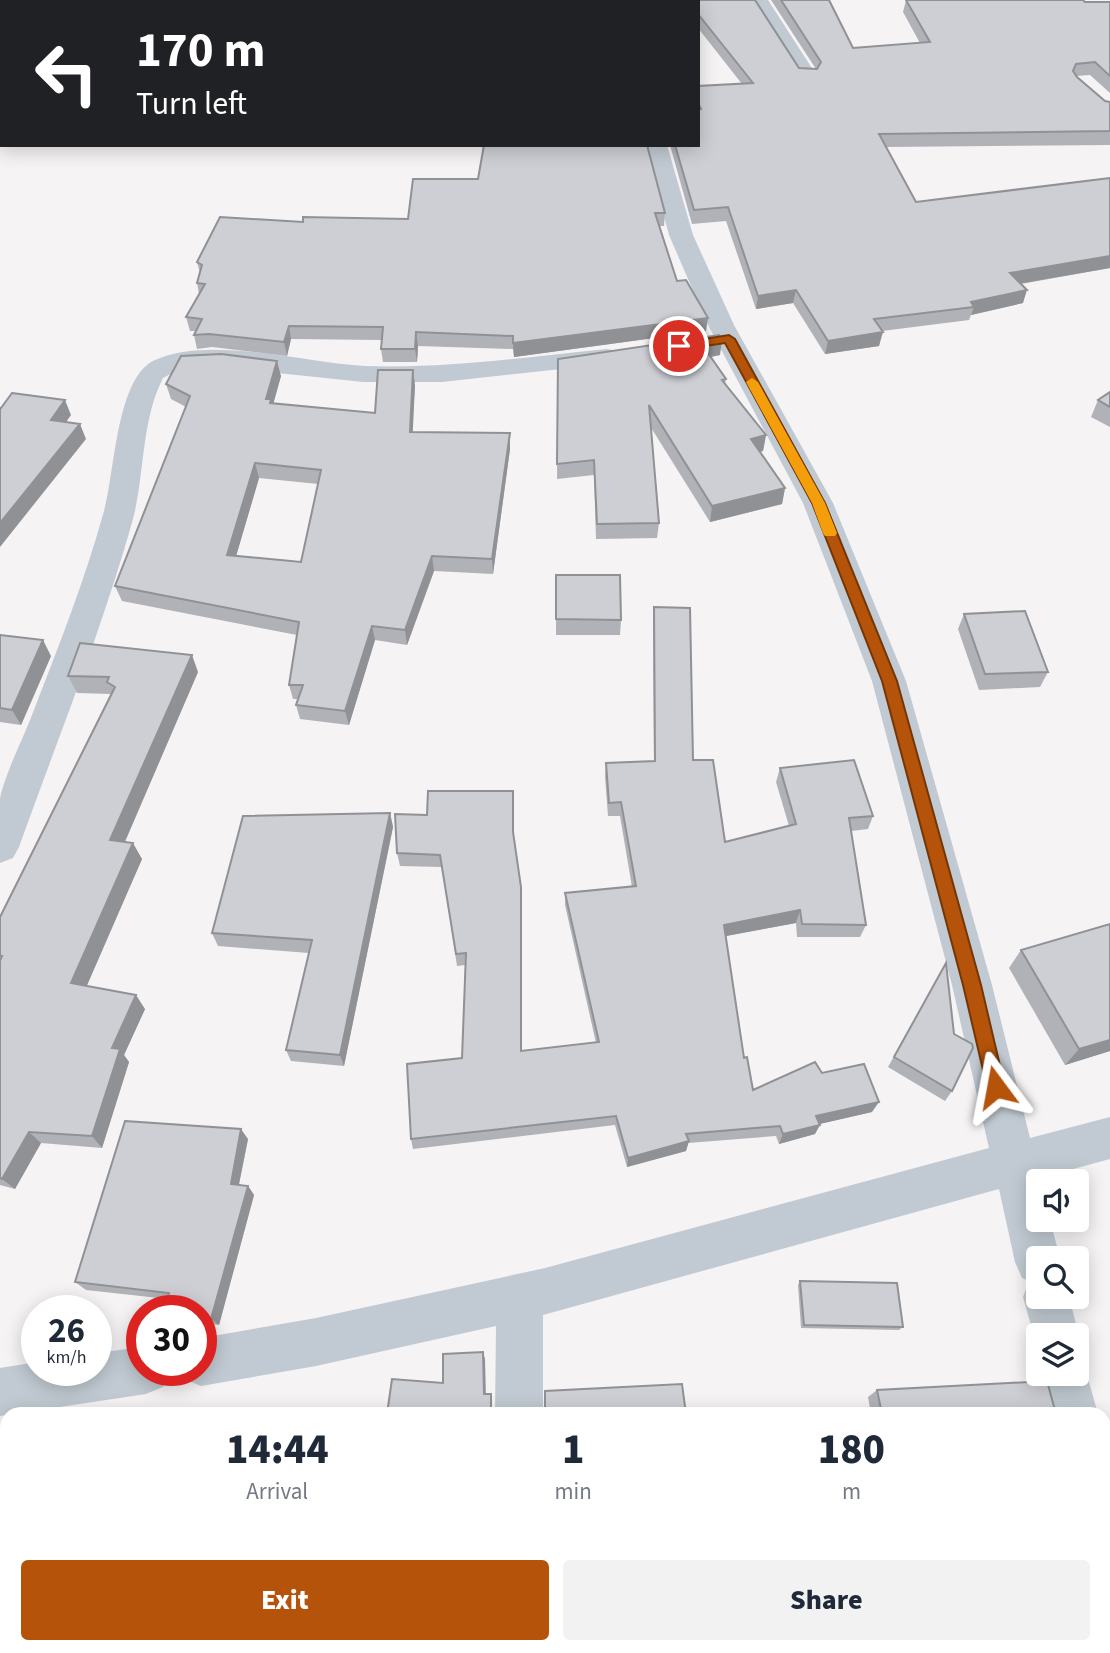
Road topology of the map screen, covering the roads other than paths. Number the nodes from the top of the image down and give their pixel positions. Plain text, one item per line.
1 (758, 0) edge
2 (806, 76) edge
3 (657, 147) edge
4 (633, 353) edge
5 (0, 847) edge
6 (1110, 1138) edge
7 (1014, 1163) junction
8 (1034, 1246) edge
9 (520, 1297) junction
10 (217, 1360) edge
11 (126, 1373) edge
12 (1068, 1386) edge
13 (0, 1392) edge
14 (519, 1407) edge
15 (1072, 1407) edge

1 - 2 street
3 - 7 street
4 - 5 street
6 - 7 street
7 - 8 street
7 - 9 street
9 - 10 street
9 - 14 street
11 - 13 street
12 - 15 street

